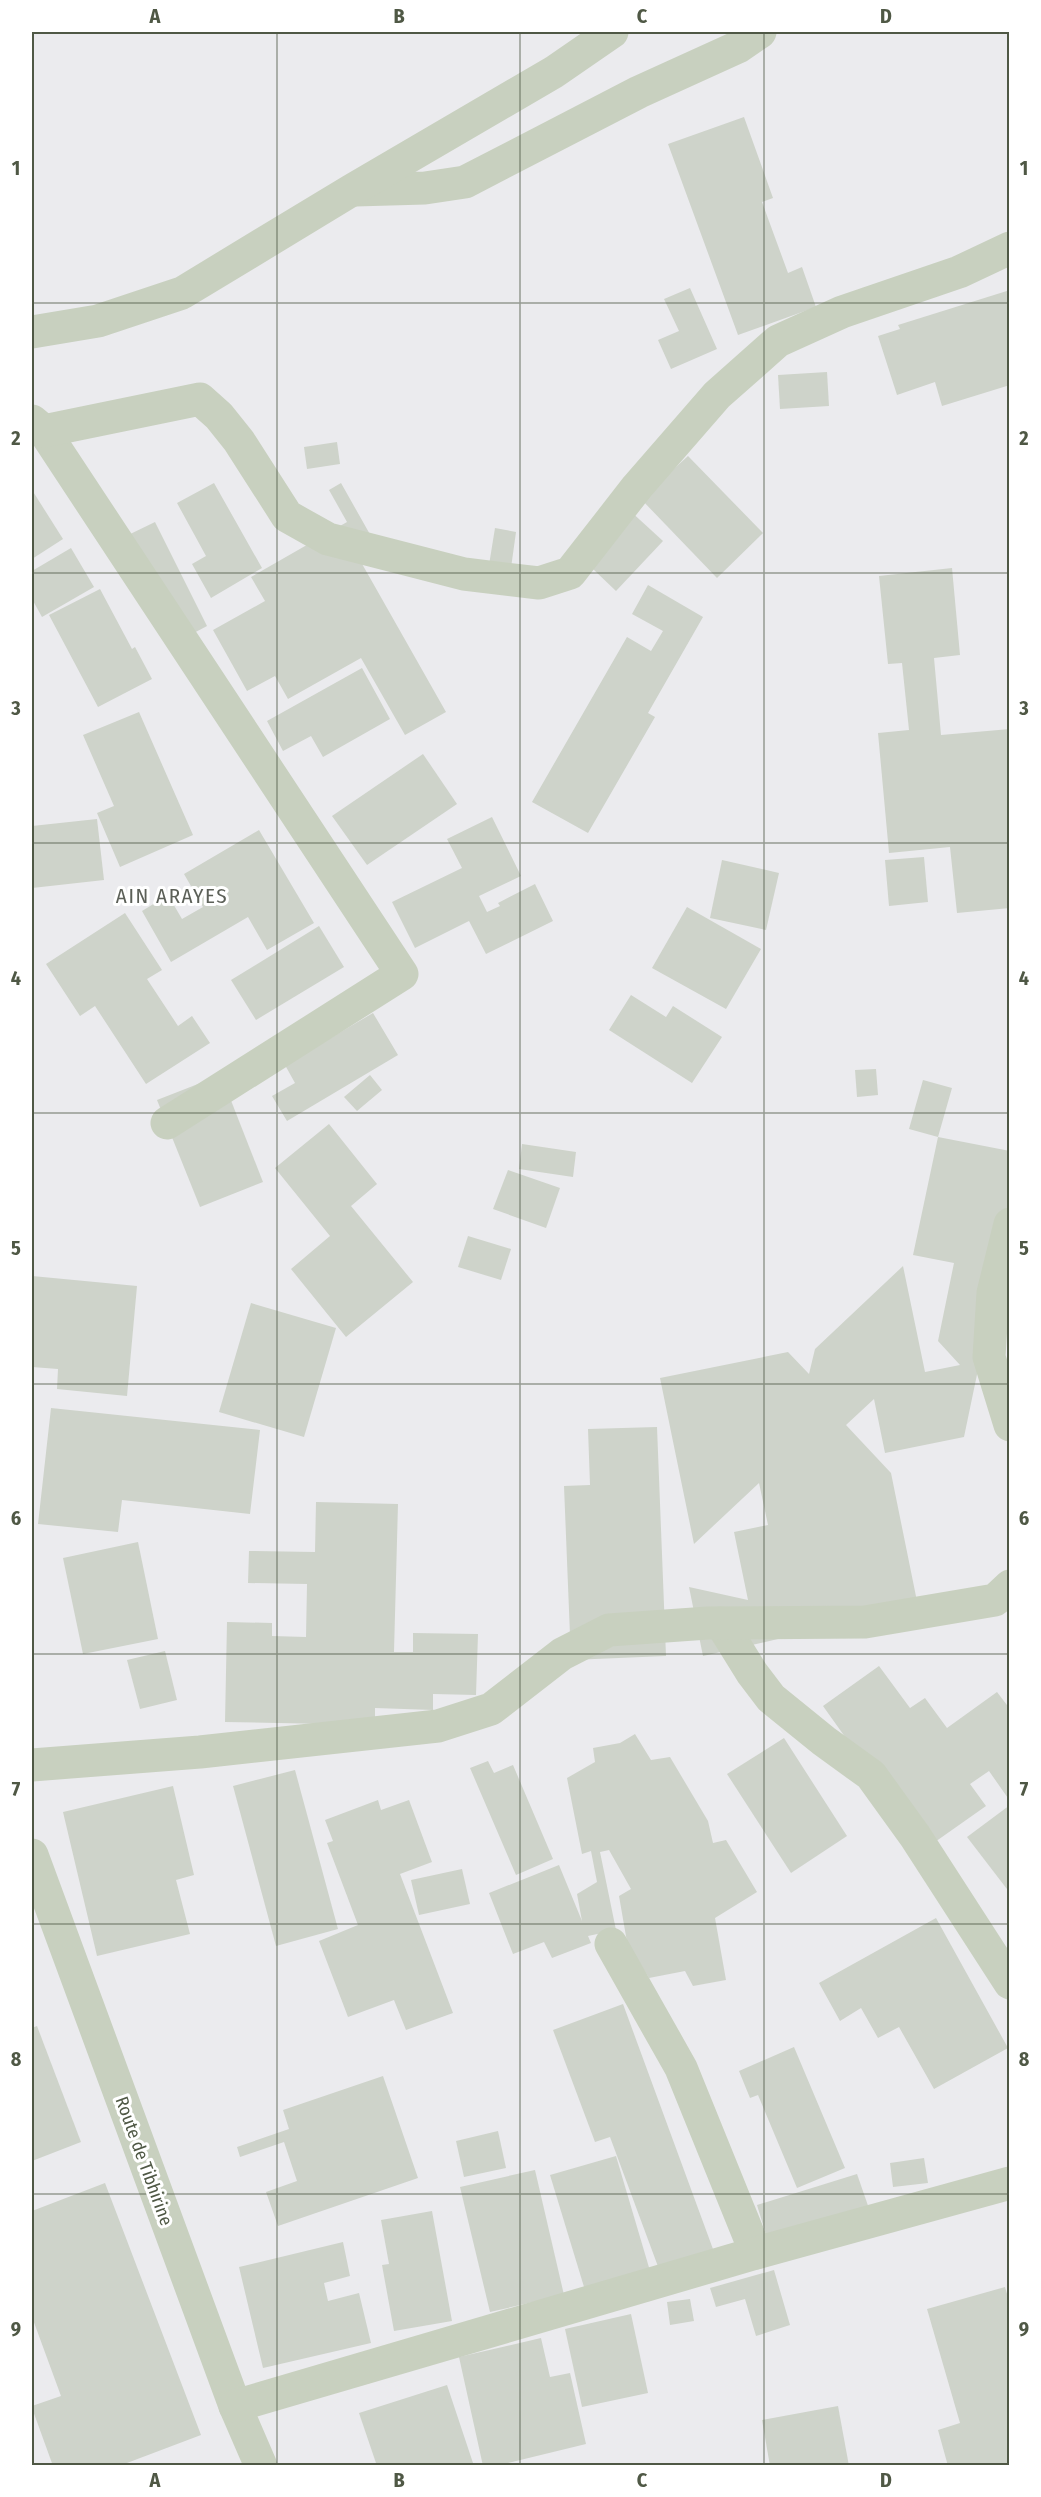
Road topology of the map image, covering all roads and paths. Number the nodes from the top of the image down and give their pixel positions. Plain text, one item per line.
1 (612, 32) edge
2 (760, 32) edge
3 (352, 190) junction
4 (1010, 248) edge
5 (32, 332) edge
6 (38, 426) edge
7 (167, 1123) dead end
8 (1010, 1224) edge
9 (1010, 1425) edge
10 (1010, 1586) edge
11 (721, 1623) junction
12 (32, 1765) edge
13 (32, 1855) edge
14 (611, 1944) dead end
15 (1010, 1983) edge
16 (1010, 2183) edge
17 (756, 2253) junction
18 (235, 2406) junction
19 (261, 2466) edge

1 - 3 street
2 - 3 street
3 - 5 street
4 - 6 street
6 - 7 street
8 - 9 street
10 - 11 street
11 - 12 street
11 - 15 street
13 - 18 street, Route de Tibhirine
14 - 17 street
16 - 17 street
17 - 18 street
18 - 19 street, Route de Tibhirine

